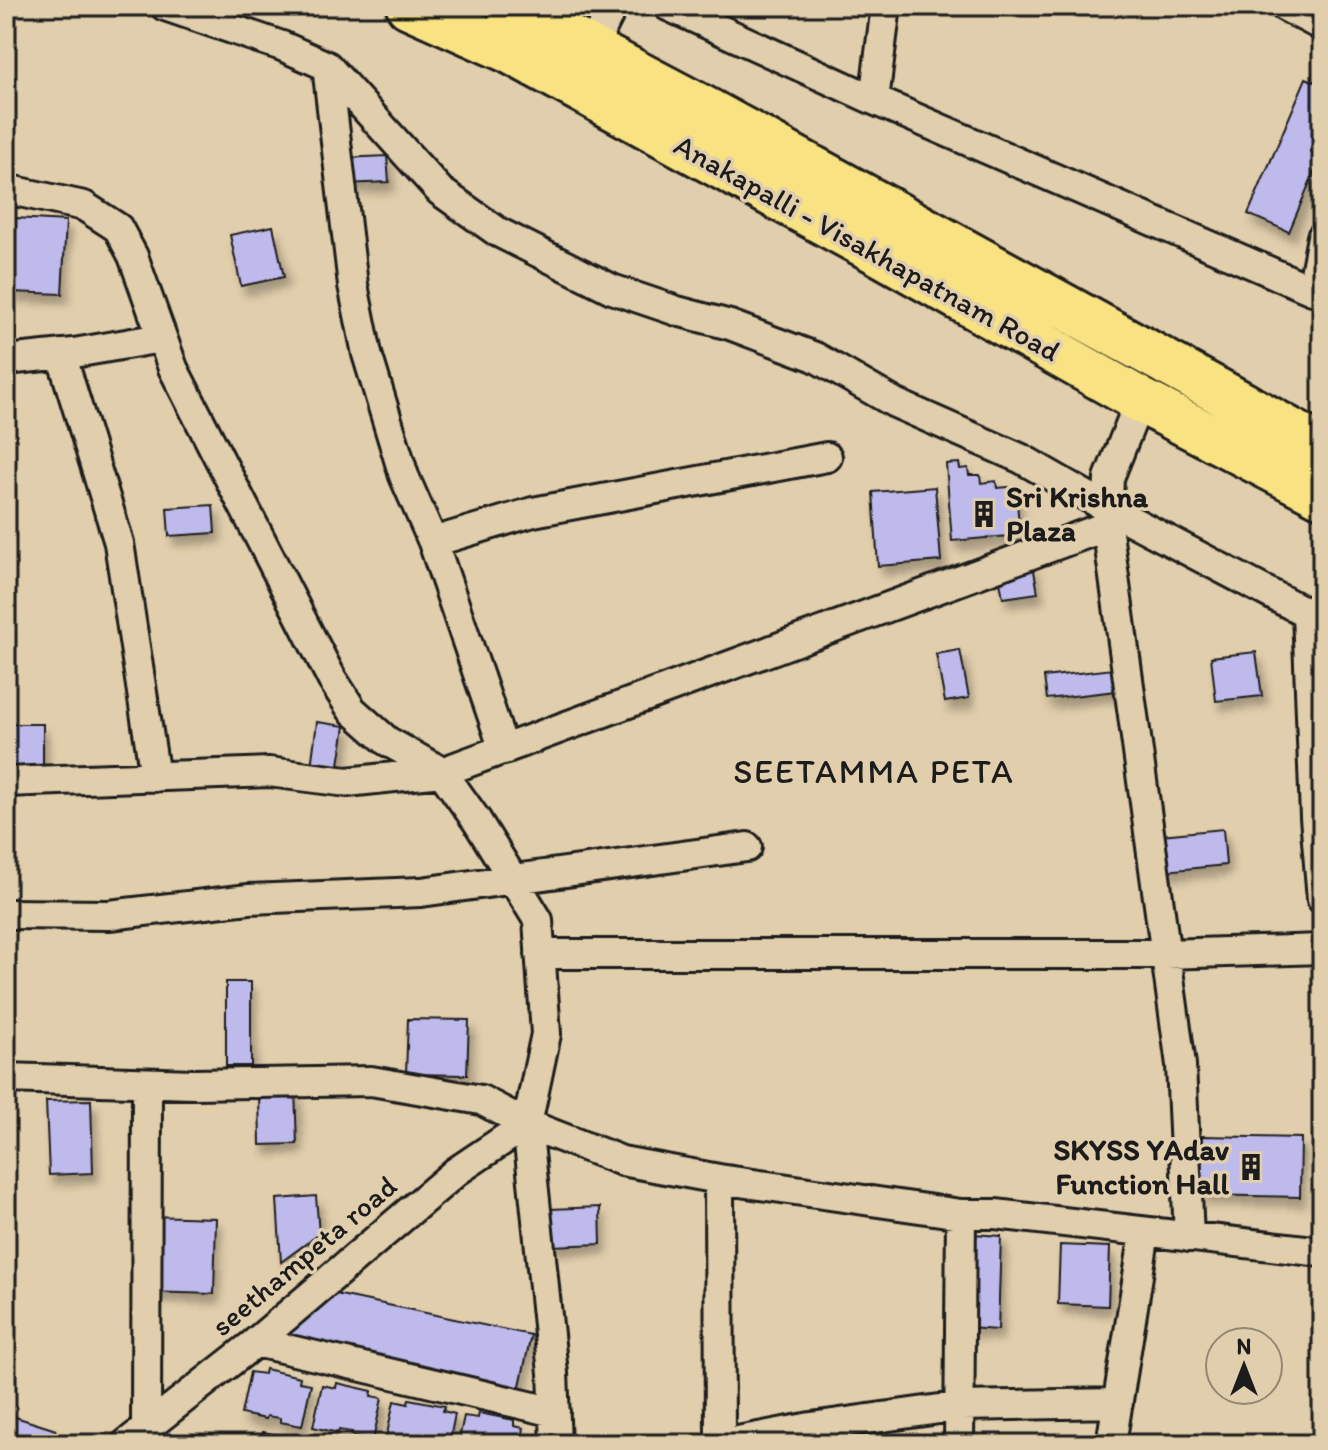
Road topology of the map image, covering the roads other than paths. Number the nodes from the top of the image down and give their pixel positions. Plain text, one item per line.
1 (165, 6) edge
2 (409, 6) edge
3 (509, 6) edge
4 (613, 6) edge
5 (668, 6) edge
6 (886, 6) edge
7 (1284, 6) edge
8 (1322, 26) edge
9 (591, 50) junction
10 (327, 66) junction
11 (874, 100) junction
12 (6, 189) edge
13 (1322, 237) edge
14 (1317, 292) edge
15 (161, 338) junction
16 (61, 354) junction
17 (6, 360) edge
18 (1140, 400) junction
19 (1317, 439) edge
20 (827, 457) dead end
21 (1322, 495) edge
22 (1108, 517) junction
23 (433, 542) junction
24 (1314, 617) edge
25 (504, 750) junction
26 (442, 772) junction
27 (155, 777) junction
28 (6, 782) edge
29 (747, 847) dead end
30 (514, 878) junction
31 (1322, 899) edge
32 (6, 914) edge
33 (1322, 949) edge
34 (540, 954) junction
35 (1165, 954) junction
36 (6, 1078) edge
37 (147, 1083) junction
38 (527, 1124) junction
39 (719, 1179) junction
40 (961, 1214) junction
41 (1145, 1232) junction
42 (1189, 1237) junction
43 (1322, 1252) edge
44 (256, 1342) junction
45 (1118, 1403) junction
46 (961, 1406) junction
47 (555, 1412) junction
48 (136, 1436) edge
49 (556, 1444) edge
50 (721, 1444) edge
51 (959, 1444) edge
52 (1111, 1444) edge

1 - 10 street
2 - 18 main road, Anakapalli - Visakhapatnam Road
3 - 9 main road, Anakapalli - Visakhapatnam Road
4 - 9 street
5 - 11 street
6 - 11 street
7 - 8 street
9 - 19 main road, Anakapalli - Visakhapatnam Road
10 - 22 street
10 - 23 street
11 - 14 street
12 - 15 street
13 - 14 street
15 - 16 street
15 - 26 street
16 - 17 street
16 - 27 street
18 - 21 main road, Anakapalli - Visakhapatnam Road
18 - 22 street
20 - 23 street
22 - 24 street
22 - 25 street
22 - 35 street
23 - 25 street
24 - 31 street
25 - 26 street
26 - 27 street
26 - 30 street
27 - 28 street
29 - 30 street
30 - 32 street
30 - 34 street
33 - 35 street
34 - 35 street
34 - 38 street
35 - 42 street
36 - 37 street
37 - 38 street
37 - 48 street
38 - 39 street
38 - 44 street, seethampeta road
38 - 47 street
39 - 40 street
39 - 50 street
40 - 41 street
40 - 46 street
41 - 42 street
41 - 45 street
42 - 43 street
44 - 47 street
44 - 48 street, seethampeta road
45 - 46 street
45 - 52 street
46 - 50 street
46 - 51 street
47 - 49 street

